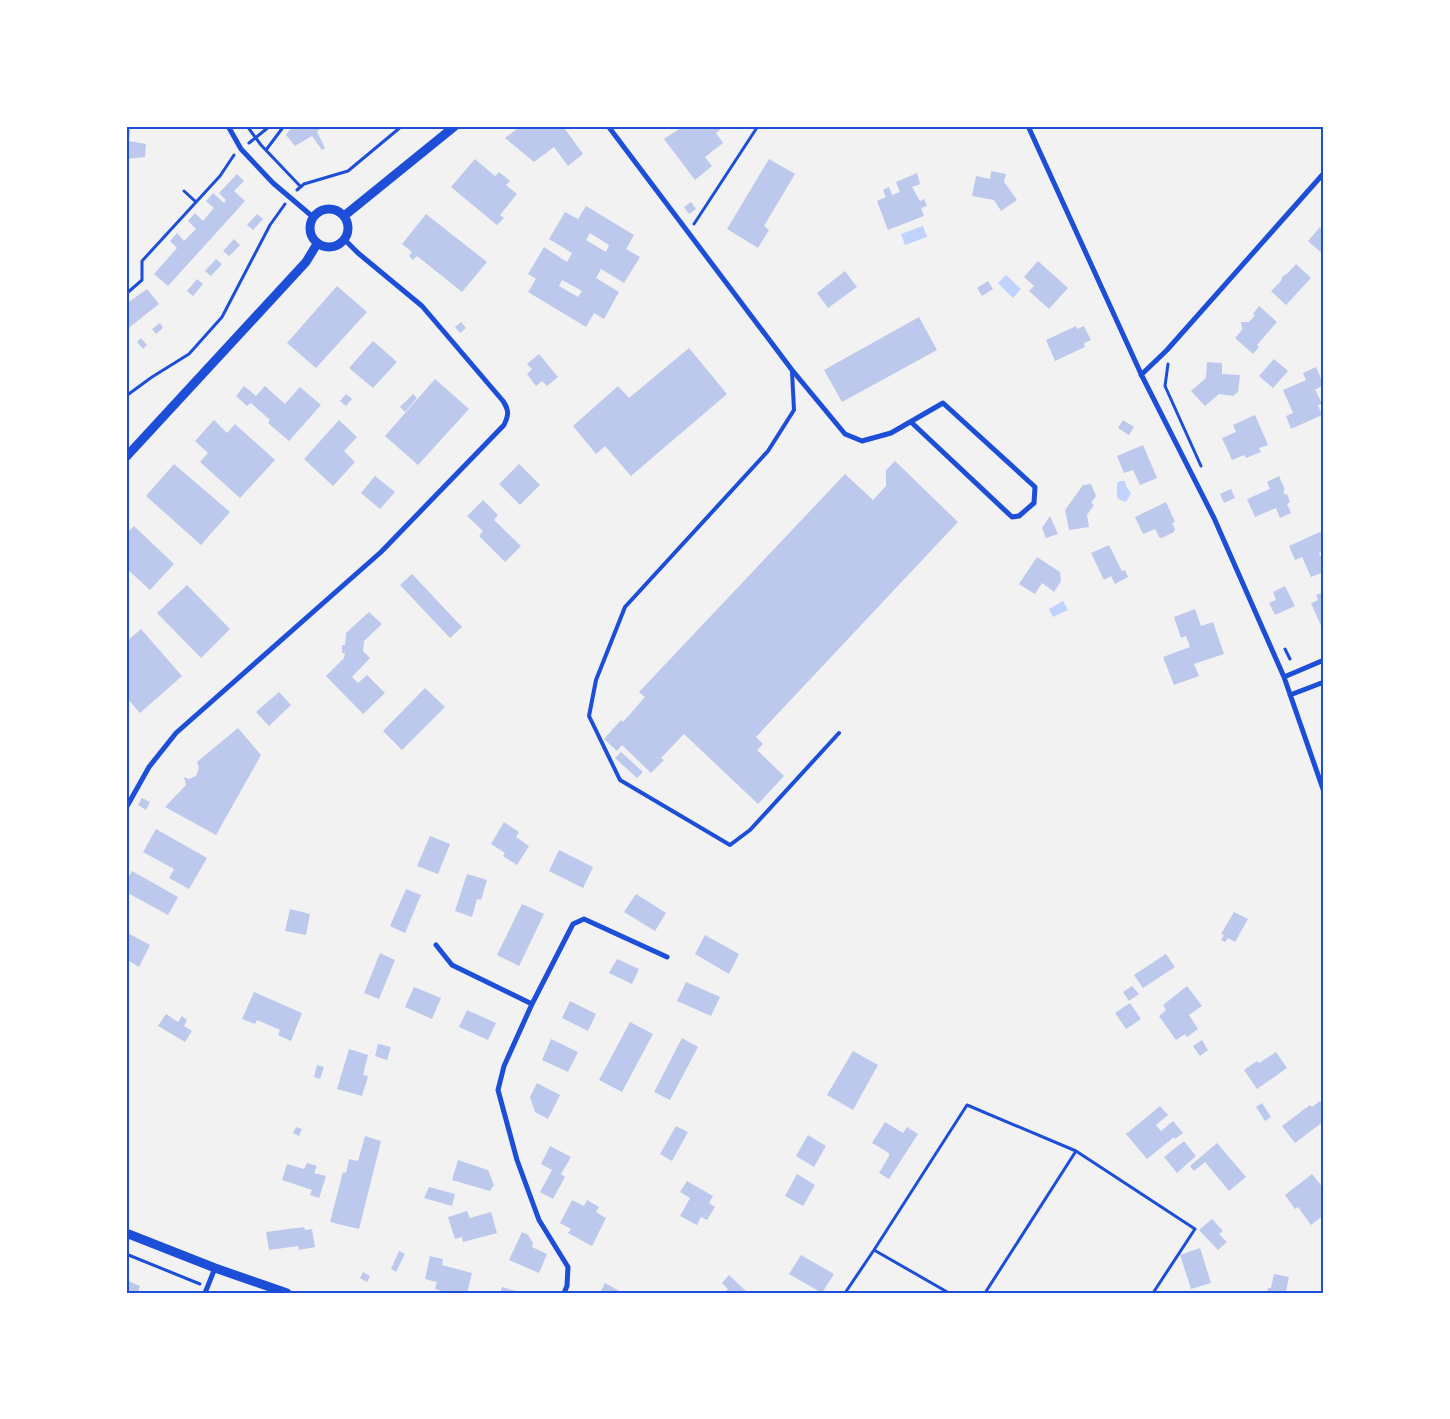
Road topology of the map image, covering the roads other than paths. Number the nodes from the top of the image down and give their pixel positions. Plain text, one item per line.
1 (228, 126) edge
2 (454, 126) edge
3 (608, 126) edge
4 (1028, 126) edge
5 (1324, 173) edge
6 (344, 216) junction
7 (313, 217) junction
8 (345, 240) junction
9 (318, 244) junction
10 (792, 370) junction
11 (1141, 375) junction
12 (911, 422) junction
13 (126, 457) edge
14 (1324, 660) edge
15 (1284, 677) junction
16 (1324, 682) edge
17 (1290, 695) junction
18 (839, 733) dead end
19 (1324, 792) edge
20 (126, 808) edge
21 (436, 945) dead end
22 (667, 957) dead end
23 (532, 1004) junction
24 (126, 1233) edge
25 (215, 1268) junction
26 (205, 1293) edge
27 (287, 1293) edge
28 (564, 1293) edge

1 - 7 street
2 - 6 street
3 - 10 street
4 - 11 street
5 - 11 street
6 - 7 street
6 - 8 street
7 - 9 street
8 - 9 street
8 - 20 street
9 - 13 street
10 - 12 street
10 - 18 lane
11 - 15 street
12 - 12 street
14 - 15 street
15 - 17 street
16 - 17 street
17 - 19 street
21 - 23 street
22 - 23 street
23 - 28 street
24 - 25 street
25 - 26 street
25 - 27 street

